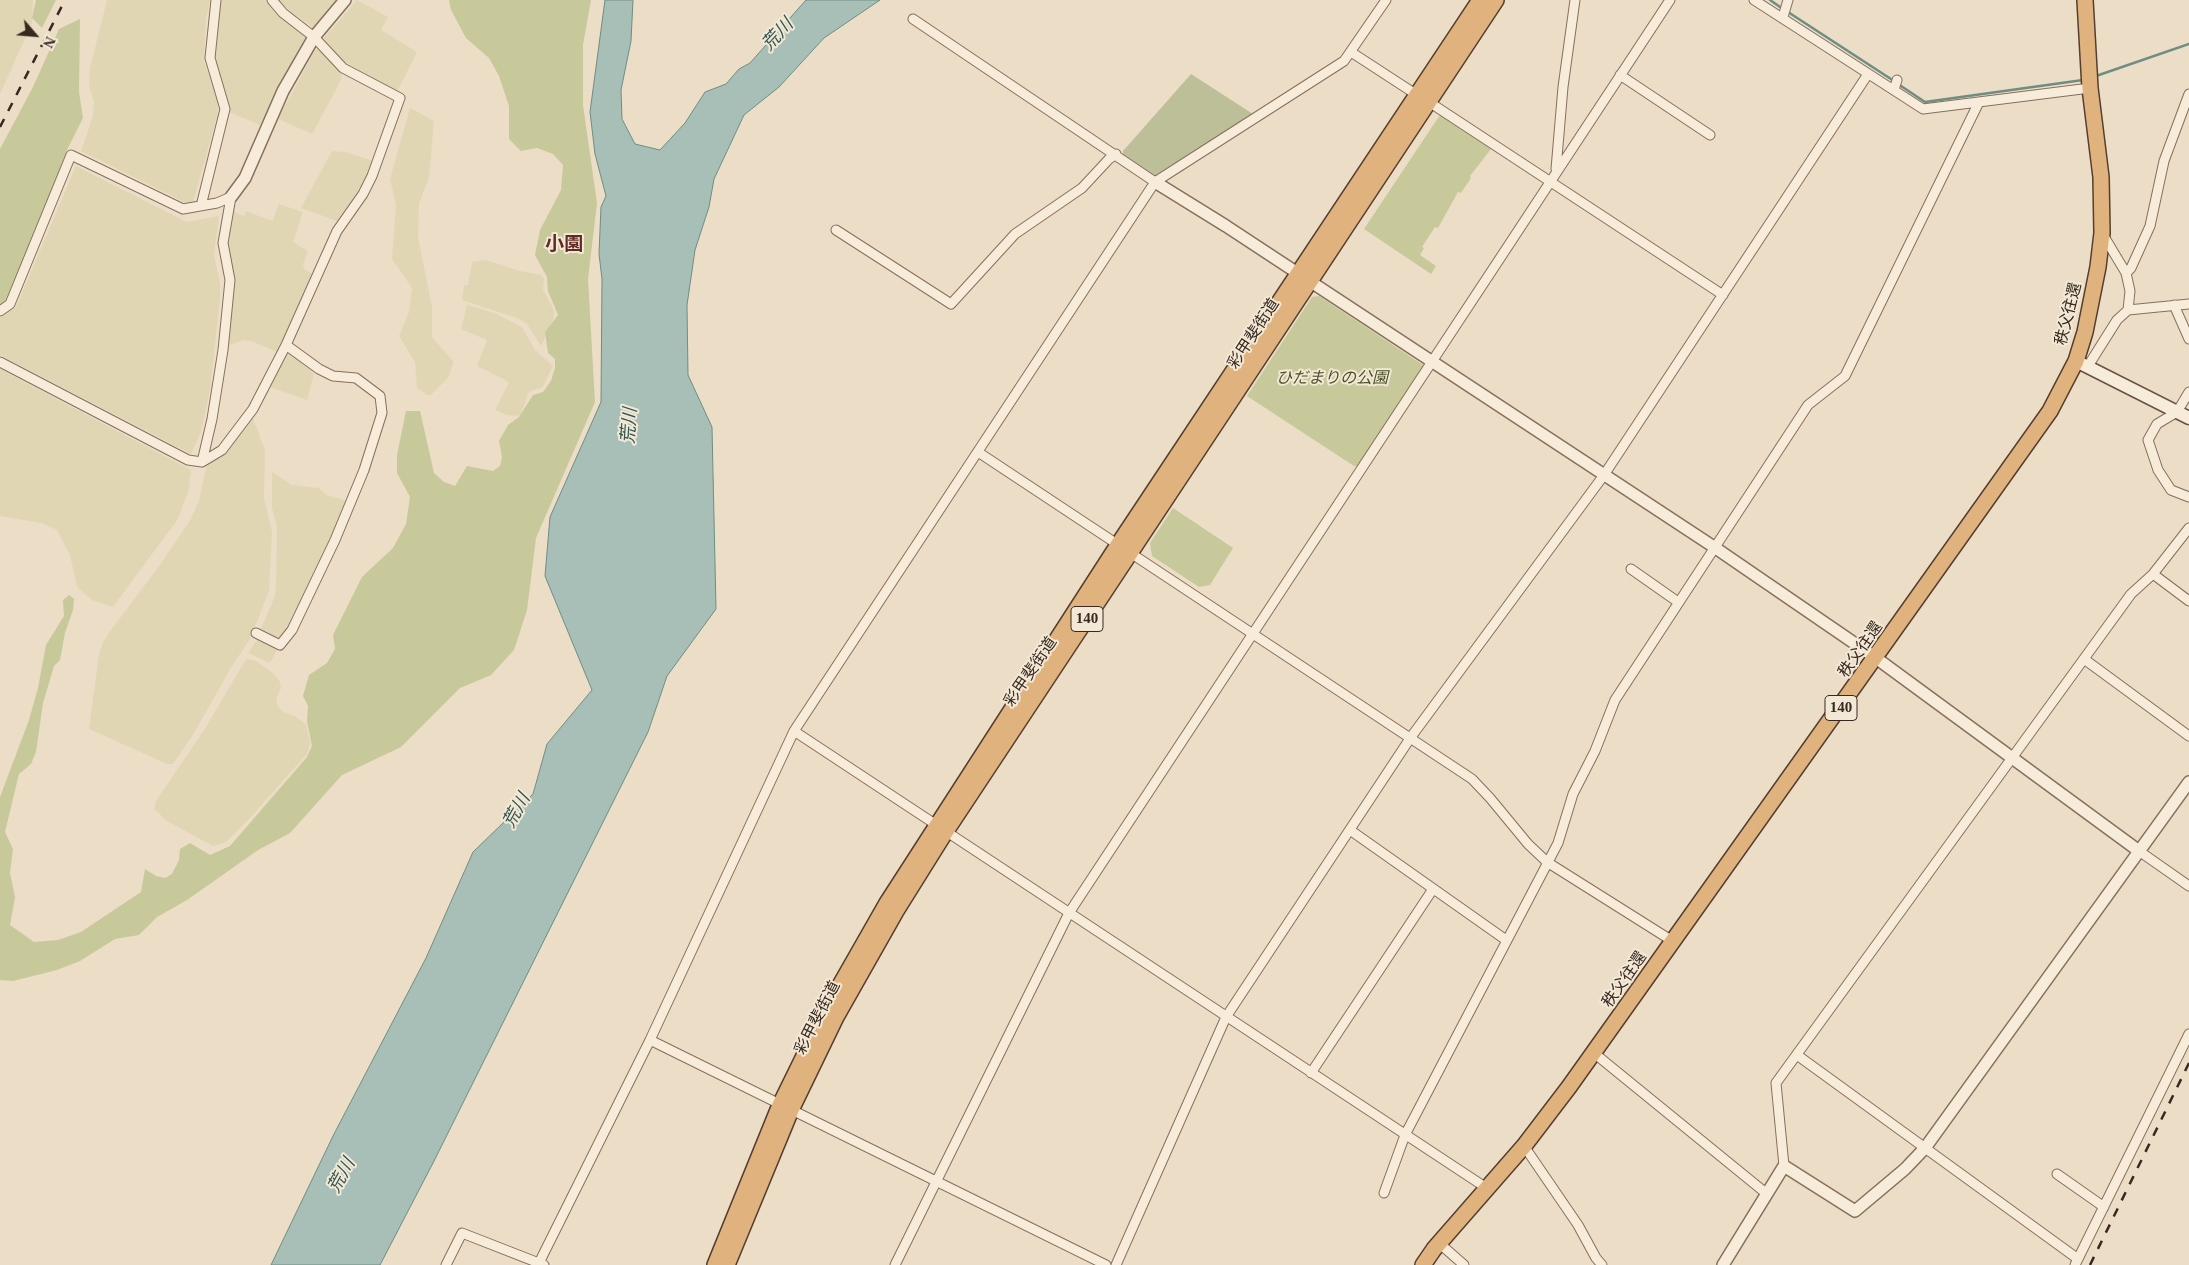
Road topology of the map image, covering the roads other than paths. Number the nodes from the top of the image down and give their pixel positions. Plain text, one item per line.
1 (216, 0) edge
2 (272, 0) edge
3 (345, 0) edge
4 (1386, 0) edge
5 (1480, 0) edge
6 (1496, 0) edge
7 (1575, 0) edge
8 (1670, 0) edge
9 (1754, 0) edge
10 (2085, 0) edge
11 (1787, 3) edge
12 (1783, 17) junction
13 (913, 19) dead end
14 (314, 38) junction
15 (1351, 52) junction
16 (1868, 74) junction
17 (1620, 75) junction
18 (1897, 80) dead end
19 (2090, 88) junction
20 (1894, 90) junction
21 (2189, 94) edge
22 (1423, 99) junction
23 (1979, 102) junction
24 (1710, 135) dead end
25 (1116, 154) junction
26 (1556, 172) junction
27 (1155, 182) junction
28 (1550, 182) junction
29 (231, 197) junction
30 (201, 206) junction
31 (836, 230) dead end
32 (2102, 232) junction
33 (2126, 273) junction
34 (1304, 277) junction
35 (1723, 295) junction
36 (2189, 304) edge
37 (2174, 305) junction
38 (2128, 310) junction
39 (0, 311) edge
40 (2189, 339) edge
41 (286, 345) junction
42 (1432, 361) junction
43 (0, 362) edge
44 (2082, 363) junction
45 (2189, 392) edge
46 (2177, 412) junction
47 (2189, 418) edge
48 (978, 452) junction
49 (202, 462) junction
50 (1604, 475) junction
51 (2189, 497) edge
52 (2189, 528) edge
53 (1118, 545) junction
54 (1714, 547) junction
55 (1131, 554) junction
56 (1631, 570) dead end
57 (2153, 574) junction
58 (2189, 600) edge
59 (1678, 602) junction
60 (256, 633) dead end
61 (1253, 634) junction
62 (1876, 658) junction
63 (2084, 659) junction
64 (794, 731) junction
65 (2189, 736) edge
66 (1411, 737) junction
67 (2012, 758) junction
68 (2189, 782) edge
69 (941, 828) junction
70 (1350, 830) junction
71 (2139, 851) junction
72 (1547, 862) junction
73 (2189, 886) edge
74 (1433, 889) junction
75 (1069, 913) junction
76 (1506, 940) junction
77 (1674, 942) junction
78 (1226, 1018) junction
79 (2189, 1034) edge
80 (650, 1040) junction
81 (1594, 1053) junction
82 (1797, 1055) junction
83 (1311, 1073) junction
84 (786, 1107) junction
85 (1405, 1135) junction
86 (1524, 1146) junction
87 (1925, 1148) junction
88 (1784, 1166) junction
89 (2057, 1174) dead end
90 (936, 1182) junction
91 (1488, 1189) junction
92 (1384, 1193) dead end
93 (1768, 1194) junction
94 (2104, 1207) junction
95 (1439, 1243) junction
96 (2076, 1262) edge
97 (1597, 1263) edge
98 (540, 1264) edge
99 (446, 1265) edge
100 (715, 1265) edge
101 (727, 1265) edge
102 (895, 1265) edge
103 (1106, 1265) edge
104 (1116, 1265) edge
105 (1423, 1265) edge
106 (1464, 1265) edge
107 (1723, 1265) edge

1 - 30 street
2 - 14 street
3 - 14 street
4 - 15 street
5 - 22 highway, 彩甲斐街道 / 140
6 - 22 highway, 彩甲斐街道 / 140
7 - 26 street
8 - 17 street
9 - 12 street
10 - 19 highway, 秩父往還 / 140
11 - 12 street
12 - 16 street
13 - 25 street
14 - 29 street
14 - 41 street
15 - 22 street
15 - 27 street
16 - 20 street
16 - 35 street
17 - 24 street
17 - 26 street
18 - 20 street
19 - 23 street
19 - 32 highway, 秩父往還 / 140
20 - 23 street
21 - 33 street
22 - 28 street
22 - 34 highway, 彩甲斐街道 / 140
23 - 54 street
25 - 27 street
25 - 31 street
26 - 28 street
27 - 34 street
27 - 48 street
28 - 35 street
28 - 42 street
29 - 30 street
29 - 49 street
30 - 39 street
32 - 33 street
32 - 44 highway, 秩父往還 / 140
33 - 38 street
34 - 42 street
34 - 53 highway, 彩甲斐街道 / 140
34 - 55 highway, 彩甲斐街道 / 140
35 - 50 street
36 - 37 street
37 - 38 street
37 - 40 street
38 - 44 street
41 - 49 street
41 - 60 street
42 - 50 street
42 - 61 street
43 - 49 street
44 - 46 main road
44 - 62 highway, 秩父往還 / 140
45 - 46 street
46 - 47 main road
46 - 51 street
48 - 53 street
48 - 64 street
50 - 54 street
50 - 66 street
52 - 57 street
53 - 55 street
53 - 69 highway, 彩甲斐街道 / 140
54 - 59 street
54 - 62 street
55 - 61 street
55 - 69 highway, 彩甲斐街道 / 140
56 - 59 street
57 - 58 street
57 - 63 street
59 - 72 street
61 - 66 street
61 - 75 street
62 - 67 street
62 - 77 highway, 秩父往還 / 140
63 - 65 street
63 - 67 street
64 - 69 street
64 - 80 street
66 - 70 street
66 - 72 street
67 - 71 street
67 - 82 street
68 - 71 street
69 - 75 street
69 - 84 highway, 彩甲斐街道 / 140
70 - 74 street
70 - 78 street
71 - 73 street
71 - 87 street
72 - 76 street
72 - 77 street
74 - 76 street
74 - 83 street
75 - 78 street
75 - 90 street
76 - 85 street
77 - 81 highway, 秩父往還 / 140
78 - 83 street
78 - 104 street
79 - 94 street
80 - 84 street
80 - 98 street
81 - 86 highway, 秩父往還 / 140
81 - 93 street
82 - 87 street
82 - 88 street
83 - 85 street
84 - 90 street
84 - 100 highway, 彩甲斐街道 / 140
84 - 101 highway, 彩甲斐街道 / 140
85 - 91 street
85 - 92 street
86 - 91 highway, 秩父往還 / 140
86 - 97 street
87 - 88 street
87 - 96 street
88 - 93 street
89 - 94 street
90 - 102 street
90 - 103 street
91 - 95 highway, 秩父往還 / 140
93 - 107 street
94 - 96 street
95 - 105 highway, 秩父往還 / 140
95 - 106 street
98 - 99 street

